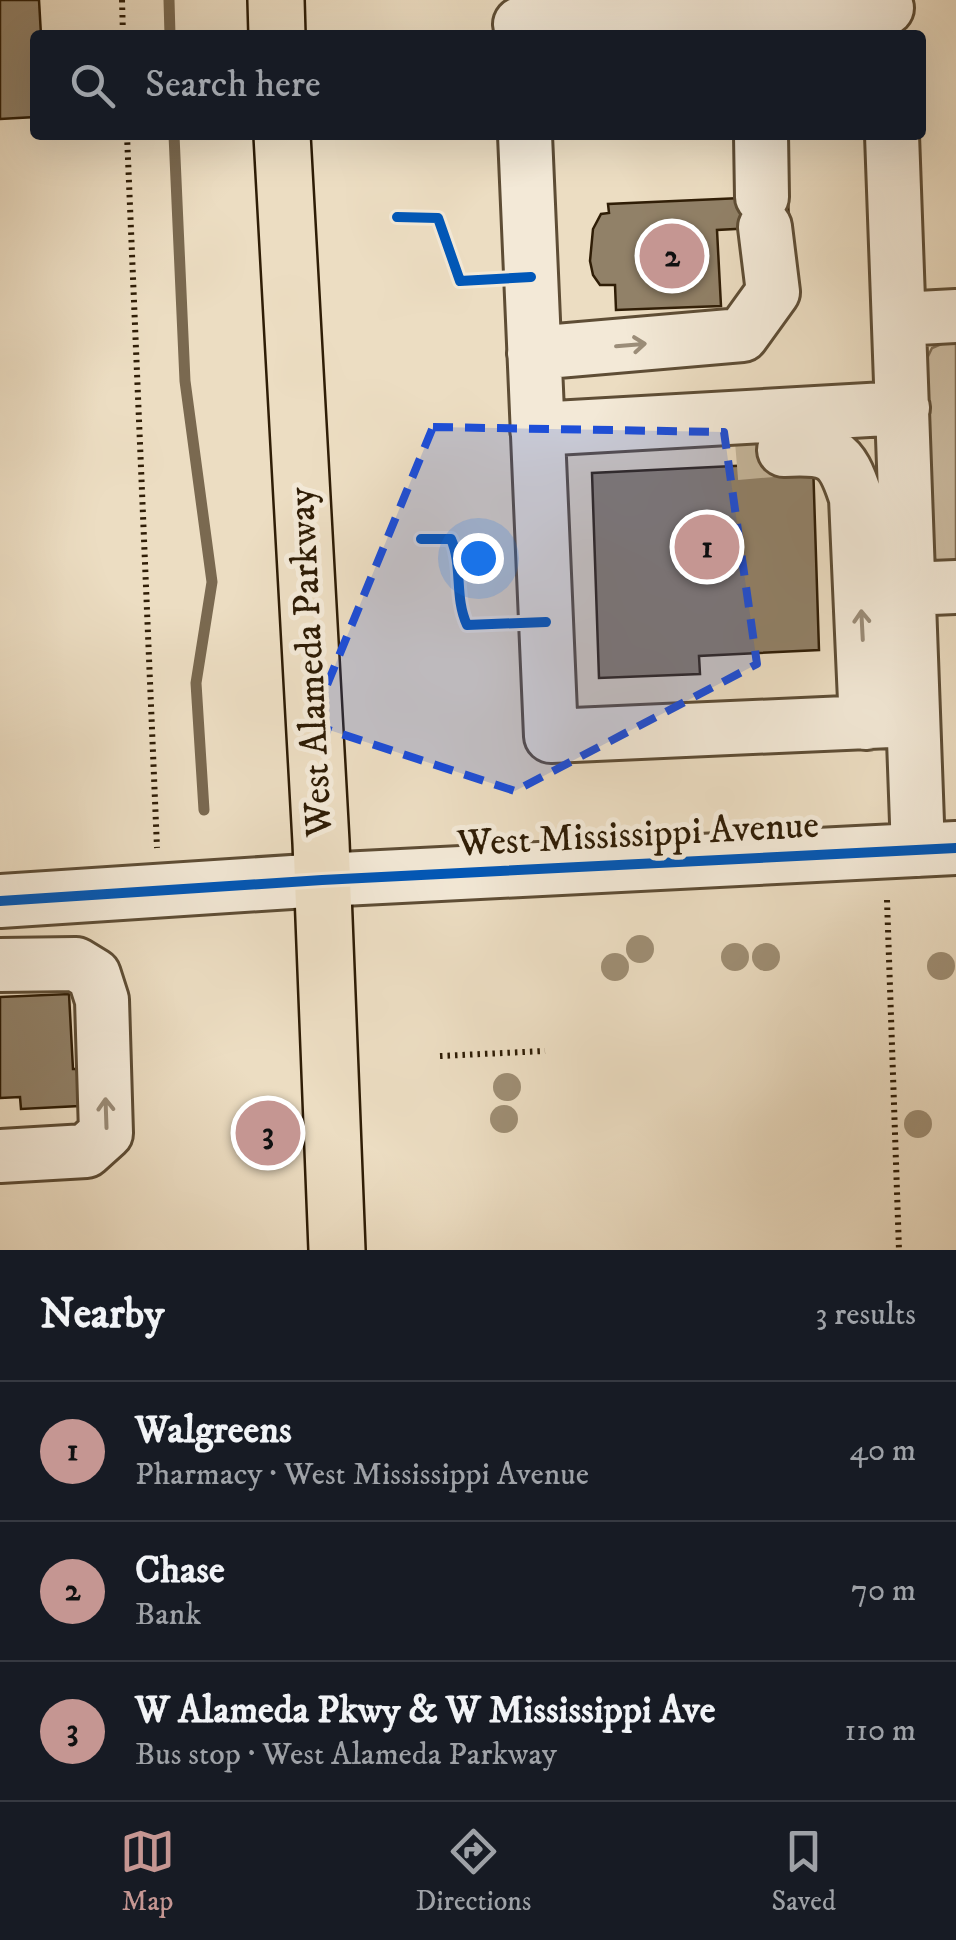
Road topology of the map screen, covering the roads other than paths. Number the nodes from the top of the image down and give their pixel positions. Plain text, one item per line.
1 (276, 0) edge
2 (795, 4) edge
3 (887, 14) edge
4 (520, 20) edge
5 (277, 30) edge
6 (282, 140) edge
7 (527, 140) edge
8 (761, 140) edge
9 (892, 140) edge
10 (956, 316) edge
11 (900, 319) junction
12 (534, 353) junction
13 (902, 408) junction
14 (537, 429) junction
15 (750, 444) junction
16 (932, 588) edge
17 (890, 721) junction
18 (937, 849) edge
19 (322, 880) junction
20 (0, 901) edge
21 (0, 965) edge
22 (0, 982) edge
23 (97, 986) junction
24 (0, 1156) edge
25 (337, 1250) edge

1 - 5 main road
2 - 3 street
2 - 4 street
6 - 19 main road, West Alameda Parkway
7 - 12 street
12 -> 8 street
9 - 11 street
10 - 11 street
11 - 13 street
12 - 14 street
13 - 15 street
13 - 16 street
14 - 15 street
14 - 17 street
17 -> 15 street
16 - 17 street
17 - 18 street
18 - 19 street, West Mississippi Avenue
19 - 20 street, West Mississippi Avenue
19 - 25 main road, West Alameda Parkway
21 - 23 street
22 - 23 street
24 -> 23 street

